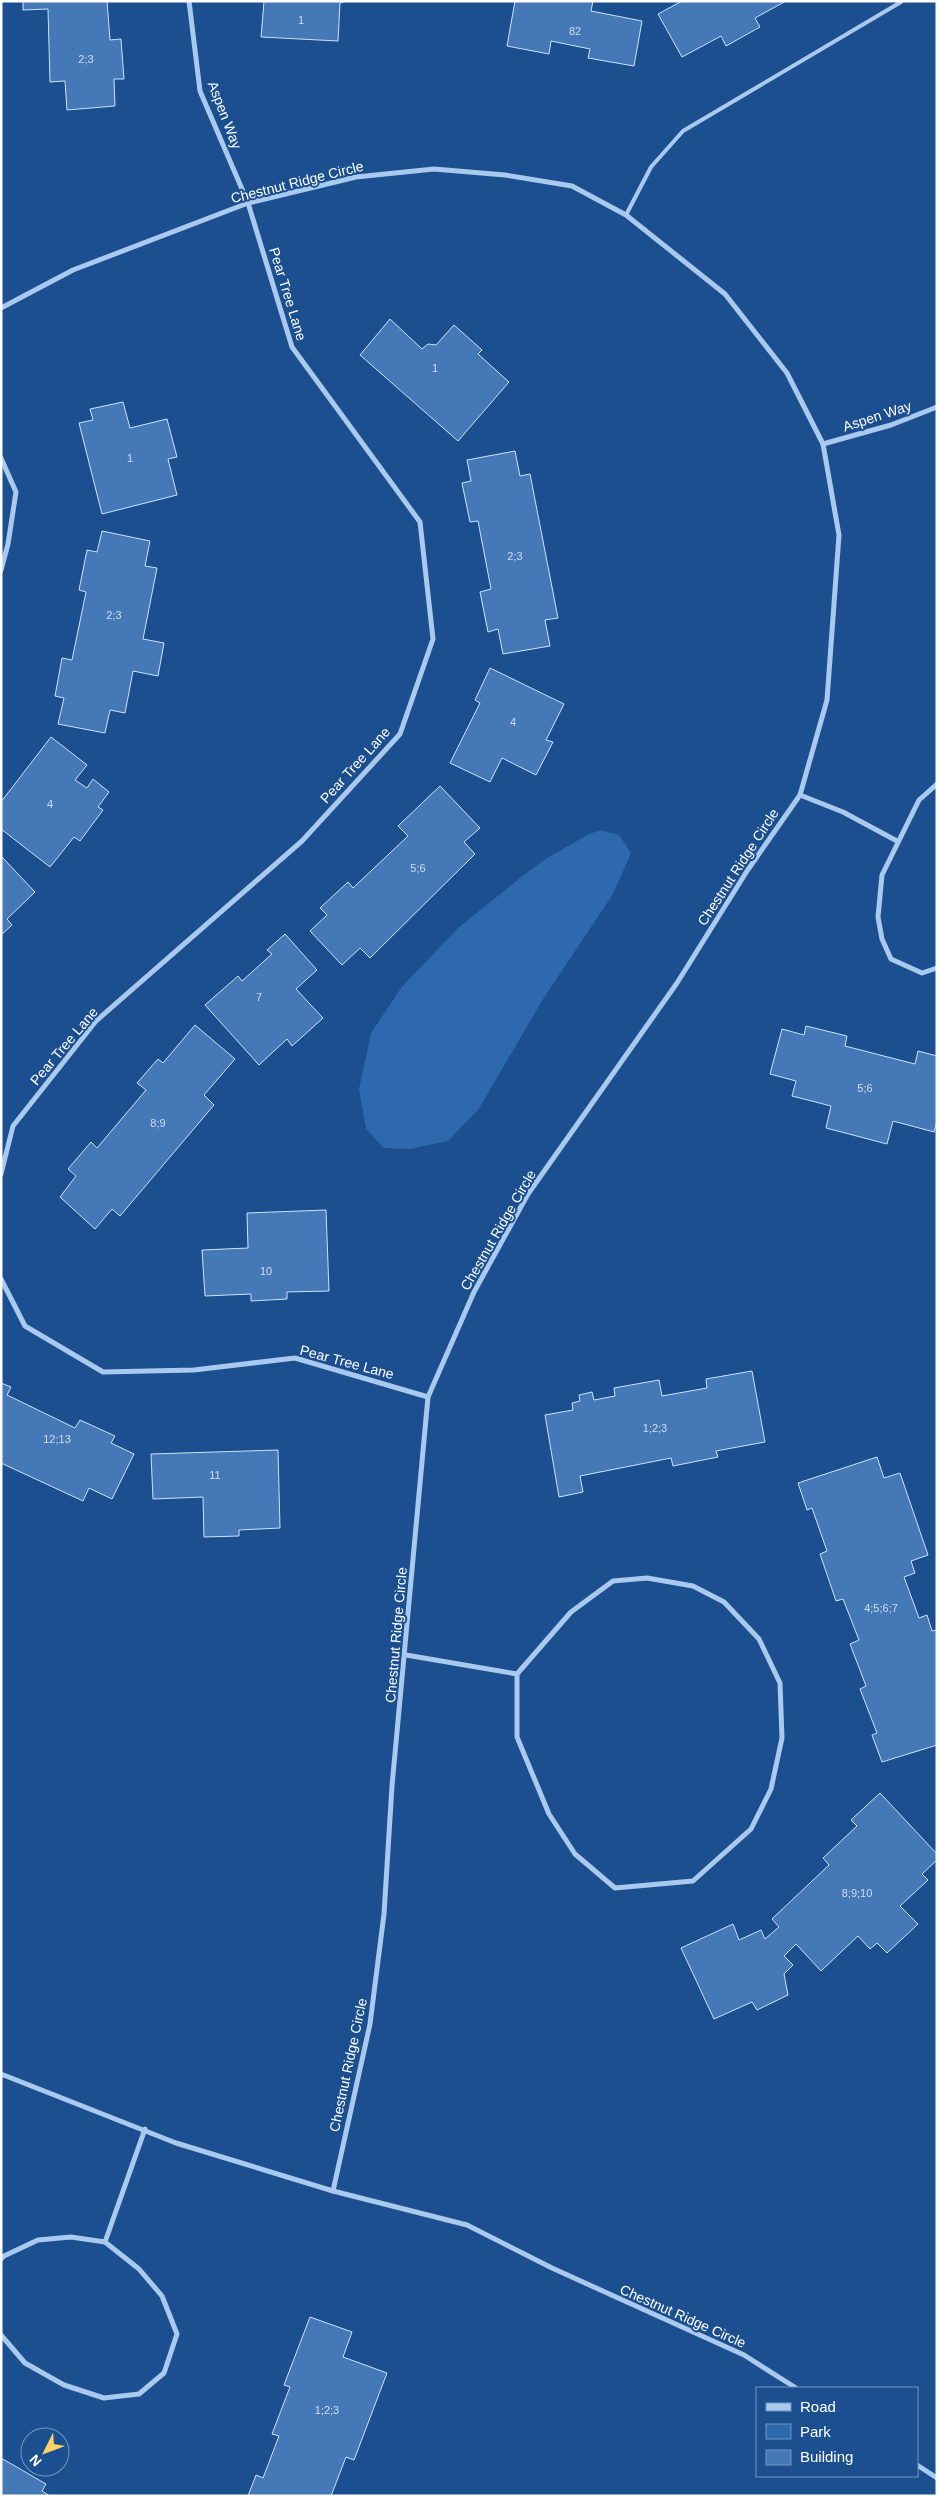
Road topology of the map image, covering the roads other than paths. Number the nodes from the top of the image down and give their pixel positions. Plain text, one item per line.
1 (189, 1) edge
2 (901, 2) edge
3 (248, 204) junction
4 (626, 215) junction
5 (1, 308) edge
6 (937, 407) edge
7 (823, 444) junction
8 (1, 458) edge
9 (1, 570) edge
10 (937, 784) edge
11 (800, 795) junction
12 (897, 840) junction
13 (937, 968) edge
14 (1, 1174) edge
15 (1, 1279) edge
16 (428, 1397) junction
17 (406, 1655) junction
18 (517, 1674) junction
19 (1, 2074) edge
20 (144, 2129) junction
21 (333, 2191) junction
22 (105, 2242) junction
23 (1, 2259) edge
24 (1, 2335) edge
25 (794, 2387) edge
26 (918, 2466) edge
27 (937, 2478) edge

1 - 3 street, Aspen Way
2 - 4 lane
3 - 4 street, Chestnut Ridge Circle
3 - 5 street, Chestnut Ridge Circle
3 - 14 street, Pear Tree Lane
4 - 7 street, Chestnut Ridge Circle
6 - 7 street, Aspen Way
7 - 11 street, Chestnut Ridge Circle
8 - 9 street
10 - 12 street
11 - 12 street
11 - 16 street, Chestnut Ridge Circle
12 - 13 street
15 - 16 street, Pear Tree Lane
16 - 17 street, Chestnut Ridge Circle
17 - 18 street
17 - 21 street, Chestnut Ridge Circle
18 - 18 street
19 - 20 street, Chestnut Ridge Circle
20 - 21 street, Chestnut Ridge Circle
20 - 22 street
21 - 25 street, Chestnut Ridge Circle
22 - 23 street
22 - 24 street
26 - 27 street

